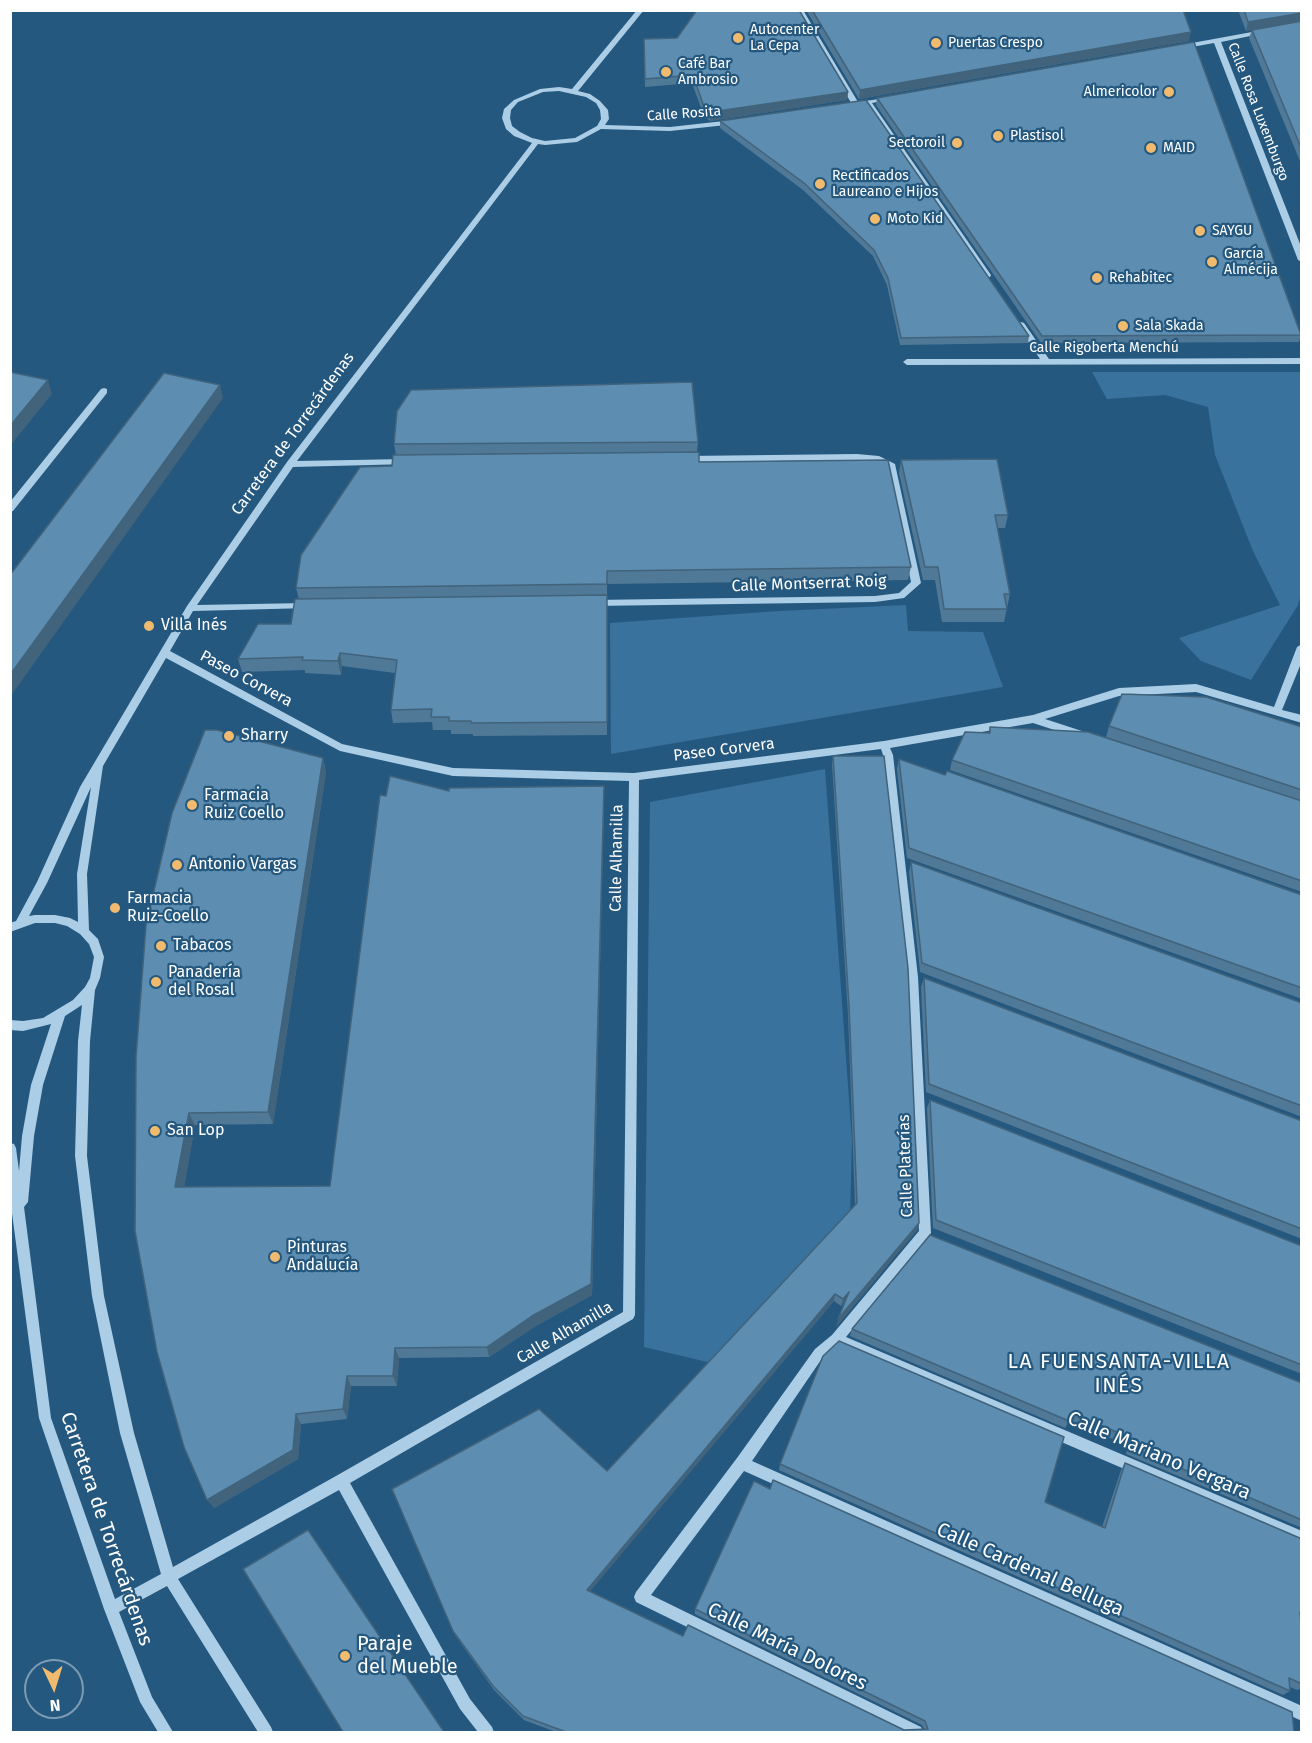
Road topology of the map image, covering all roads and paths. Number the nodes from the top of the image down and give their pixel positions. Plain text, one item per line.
1 (799, 10) edge
2 (638, 12) edge
3 (1270, 31) edge
4 (1217, 41) junction
5 (1171, 49) edge
6 (574, 91) junction
7 (903, 96) edge
8 (868, 102) junction
9 (856, 104) junction
10 (844, 105) edge
11 (738, 121) edge
12 (600, 127) junction
13 (536, 142) junction
14 (1302, 260) edge
15 (993, 285) edge
16 (1013, 313) edge
17 (1046, 361) junction
18 (1302, 361) edge
19 (906, 362) dead end
20 (104, 391) dead end
21 (680, 459) edge
22 (420, 462) edge
23 (290, 464) junction
24 (10, 509) edge
25 (580, 603) edge
26 (320, 606) edge
27 (190, 608) junction
28 (1302, 647) edge
29 (165, 653) junction
30 (1278, 711) junction
31 (1033, 719) junction
32 (1302, 719) edge
33 (1093, 739) edge
34 (891, 753) junction
35 (99, 762) junction
36 (634, 777) junction
37 (899, 862) junction
38 (914, 868) edge
39 (15, 926) edge
40 (84, 931) junction
41 (89, 990) junction
42 (60, 1015) junction
43 (10, 1025) edge
44 (10, 1148) edge
45 (20, 1223) junction
46 (836, 1339) junction
47 (742, 1463) junction
48 (341, 1481) junction
49 (1302, 1538) edge
50 (169, 1577) junction
51 (641, 1598) joint
52 (111, 1609) junction
53 (1302, 1714) edge
54 (166, 1732) edge
55 (266, 1732) edge
56 (487, 1732) edge
57 (916, 1732) edge

1 - 9 street
2 - 6 street
3 - 4 street
4 - 5 street
4 - 14 street, Calle Rosa Luxemburgo
6 - 12 street
6 - 13 street
7 - 8 street
8 - 9 street
8 - 15 street
9 - 10 street
11 - 12 street, Calle Rosita
12 - 13 street
13 - 23 street, Carretera de Torrecárdenas
16 - 17 street
17 - 18 street, Calle Rigoberta Menchú
17 - 19 street, Calle Rigoberta Menchú
20 - 24 street
21 - 25 street, Calle Montserrat Roig
22 - 23 street
23 - 27 street, Carretera de Torrecárdenas
26 - 27 street
27 - 29 street, Carretera de Torrecárdenas
28 - 30 street
29 - 35 street, Carretera de Torrecárdenas
29 - 36 street, Paseo Corvera
30 - 31 street, Paseo Corvera
30 - 32 street, Paseo Corvera
31 - 33 street
31 - 34 street, Paseo Corvera
34 - 36 street, Paseo Corvera
34 - 37 street, Calle Platerías
35 - 39 street, Carretera de Torrecárdenas
35 - 40 street, Carretera de Torrecárdenas
36 - 48 street, Calle Alhamilla
37 - 38 street
37 - 46 street, Calle Platerías
39 - 40 street
40 - 41 street
41 - 42 street
41 - 50 street
42 - 43 street
42 - 45 street, Carretera de Torrecárdenas
44 - 45 street, Carretera de Torrecárdenas
45 - 52 street, Carretera de Torrecárdenas
46 - 47 street, Calle Platerías
46 - 49 street, Calle Mariano Vergara
47 - 51 street, Calle Platerías
47 - 53 street, Calle Cardenal Belluga
48 - 50 street, Calle Alhamilla
48 - 56 street
50 - 52 street, Calle Alhamilla
50 - 55 street
51 - 57 street, Calle María Dolores
52 - 54 street, Carretera de Torrecárdenas

